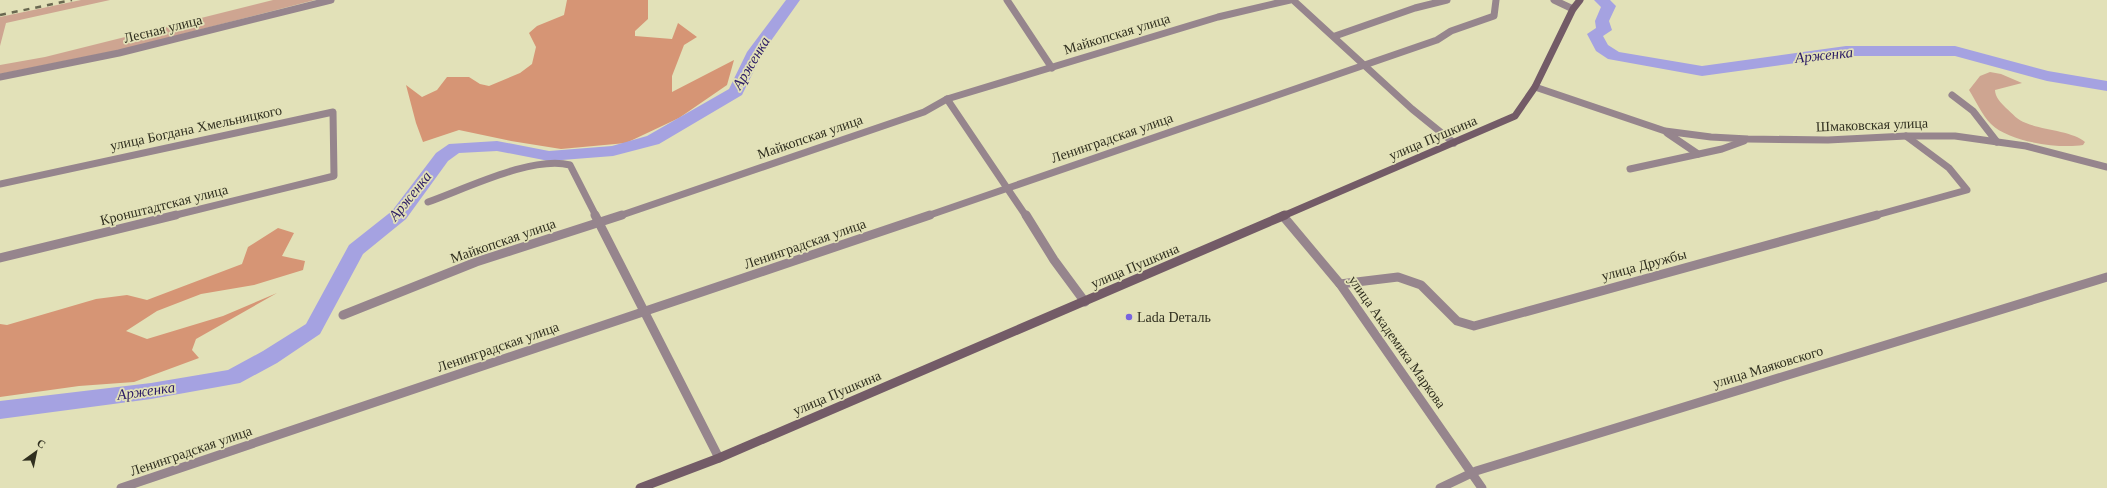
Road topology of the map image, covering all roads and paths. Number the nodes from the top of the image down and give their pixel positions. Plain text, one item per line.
1 (330, 0) edge
2 (1007, 0) edge
3 (1292, 0) edge
4 (1446, 0) edge
5 (1496, 0) edge
6 (1554, 0) edge
7 (1580, 0) edge
8 (1573, 9) junction
9 (1335, 36) junction
10 (1365, 65) junction
11 (1052, 68) junction
12 (0, 77) edge
13 (1535, 87) junction
14 (1952, 95) dead end
15 (947, 99) junction
16 (1665, 132) junction
17 (1906, 136) junction
18 (1748, 139) junction
19 (1997, 142) junction
20 (1454, 143) junction
21 (1698, 154) junction
22 (2107, 167) edge
23 (1630, 169) dead end
24 (334, 176) joint
25 (0, 184) edge
26 (1009, 188) junction
27 (428, 202) dead end
28 (1282, 216) junction
29 (598, 223) junction
30 (0, 258) edge
31 (2107, 277) edge
32 (1340, 284) junction
33 (1085, 302) junction
34 (645, 311) junction
35 (343, 315) dead end
36 (719, 458) junction
37 (1471, 473) junction
38 (121, 488) edge
39 (640, 488) edge
40 (1440, 488) edge
41 (1482, 488) edge

1 - 12 street, Лесная улица
2 - 11 street
3 - 9 street
3 - 11 street, Майкопская улица
4 - 9 street
5 - 10 street, Ленинградская улица
6 - 8 street
7 - 8 main road, улица Пушкина
8 - 13 main road, улица Пушкина
9 - 10 street
10 - 20 street
10 - 26 street, Ленинградская улица
11 - 15 street, Майкопская улица
13 - 16 street, Шмаковская улица
13 - 20 main road, улица Пушкина
14 - 19 street
15 - 26 street
15 - 29 street, Майкопская улица
16 - 18 street, Шмаковская улица
16 - 21 street
17 - 18 street, Шмаковская улица
17 - 19 street, Шмаковская улица
17 - 32 street, улица Дружбы
18 - 21 street, Шмаковская улица
19 - 22 street, Шмаковская улица
20 - 28 main road, улица Пушкина
21 - 23 street, Шмаковская улица
24 - 25 street, улица Богдана Хмельницкого
24 - 30 street, Кронштадтская улица
26 - 33 street
26 - 34 street, Ленинградская улица
27 - 29 street
28 - 32 street, улица Академика Маркова
28 - 33 main road, улица Пушкина
29 - 34 street
29 - 35 street, Майкопская улица
31 - 37 street, улица Маяковского
32 - 37 street, улица Академика Маркова
33 - 36 main road, улица Пушкина
34 - 36 street
34 - 38 street, Ленинградская улица
36 - 39 main road, улица Пушкина
37 - 40 street, улица Маяковского
37 - 41 street, улица Академика Маркова

